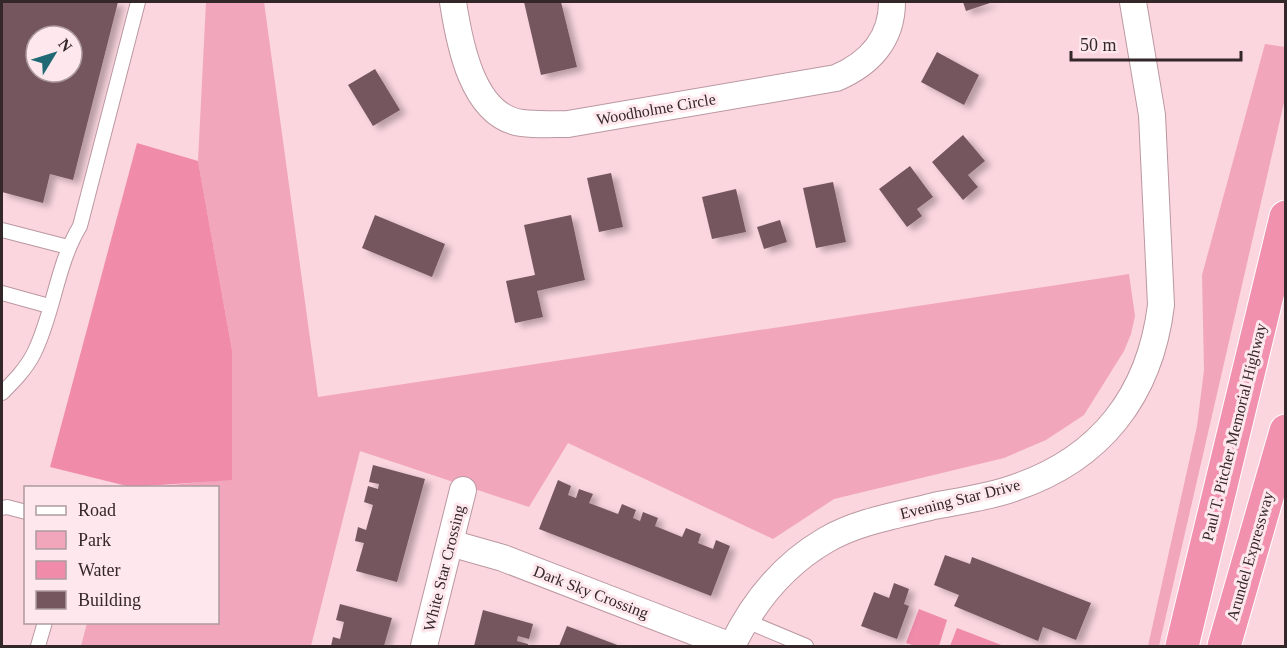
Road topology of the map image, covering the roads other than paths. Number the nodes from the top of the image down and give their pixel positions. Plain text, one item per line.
1 (138, 2) edge
2 (453, 2) edge
3 (892, 2) edge
4 (1133, 2) edge
5 (1286, 217) edge
6 (2, 230) edge
7 (68, 247) junction
8 (2, 293) edge
9 (49, 306) junction
10 (2, 392) edge
11 (1286, 431) edge
12 (463, 490) dead end
13 (2, 508) edge
14 (24, 511) edge
15 (450, 543) junction
16 (744, 620) junction
17 (44, 624) edge
18 (38, 646) edge
19 (424, 646) edge
20 (731, 646) edge
21 (806, 646) edge
22 (1182, 646) edge
23 (1224, 646) edge

1 - 7 lane
2 - 3 street, Woodholme Circle
4 - 16 street, Evening Star Drive
5 - 22 highway, Paul T. Pitcher Memorial Highway
6 - 7 lane
7 - 9 lane
8 - 9 lane
9 - 10 lane
11 - 23 highway, Arundel Expressway
12 - 15 street, White Star Crossing
13 - 14 lane
15 - 19 street, White Star Crossing
15 - 20 street, Dark Sky Crossing
16 - 20 street, Evening Star Drive
16 - 21 lane
17 - 18 lane

